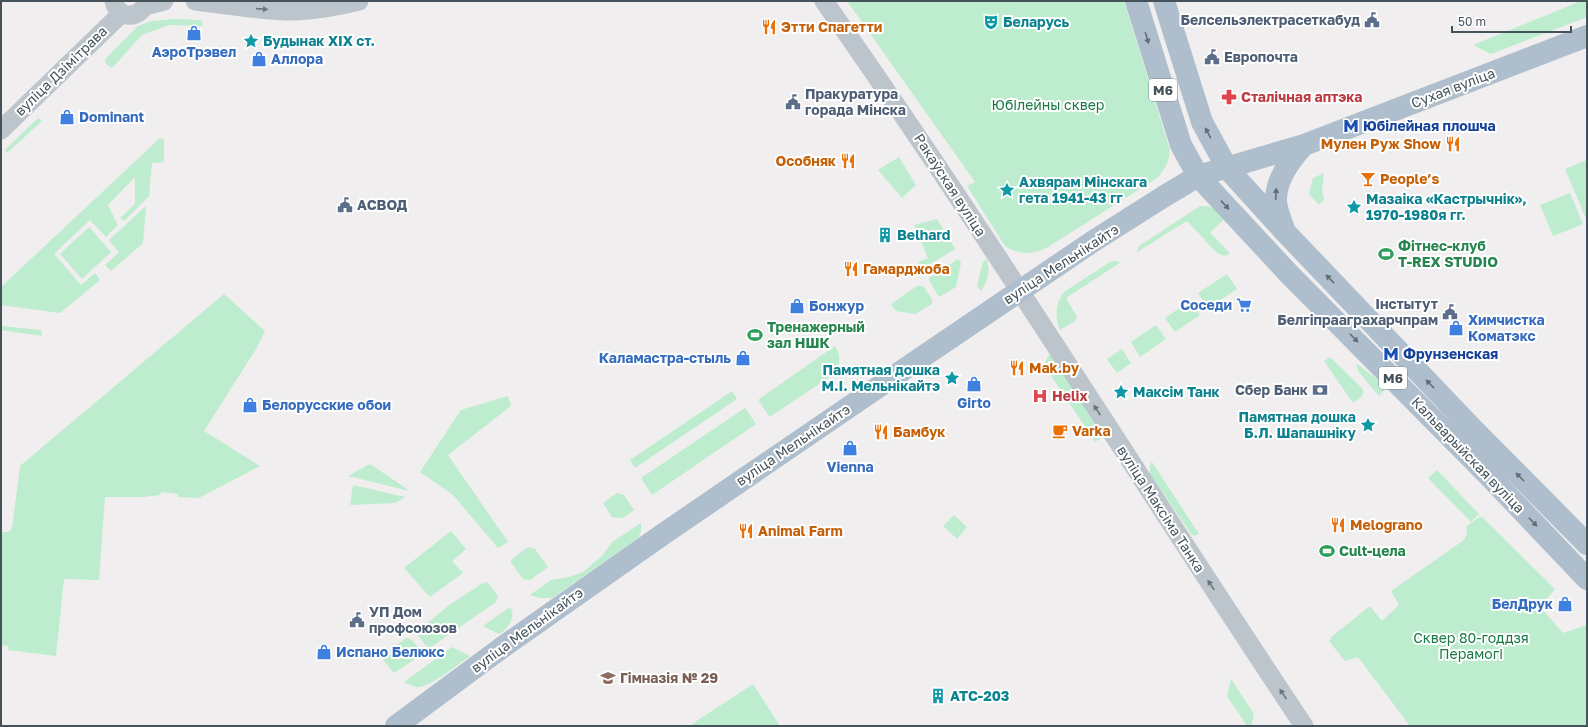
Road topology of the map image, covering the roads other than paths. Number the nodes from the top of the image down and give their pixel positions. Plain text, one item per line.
1 (164, 1) edge
2 (195, 1) edge
3 (359, 1) edge
4 (824, 1) edge
5 (1136, 1) edge
6 (1164, 1) edge
7 (146, 3) edge
8 (118, 7) edge
9 (1587, 36) edge
10 (1, 130) edge
11 (1181, 145) junction
12 (1304, 145) junction
13 (1226, 168) junction
14 (1198, 176) junction
15 (1163, 197) junction
16 (1285, 232) junction
17 (1019, 291) junction
18 (1587, 544) edge
19 (1587, 579) edge
20 (396, 726) edge
21 (1304, 726) edge

1 - 7 street
2 -> 3 street
4 - 17 street, Ракаўская вуліца
5 -> 11 main road, М6
13 -> 6 main road, М6
7 - 8 street
8 - 10 street, вуліца Дзімітрава
9 - 12 main road, Сухая вуліца
11 - 14 main road, М6
11 - 15 main road
12 - 13 main road, Сухая вуліца
16 -> 12 main road
13 - 14 main road, Сухая вуліца
13 - 16 main road, Кальварыйская вуліца / М6
14 - 15 main road, вуліца Мельнікайтэ
14 -> 19 main road, Кальварыйская вуліца / М6
15 - 17 main road, вуліца Мельнікайтэ
18 -> 16 main road, Кальварыйская вуліца / М6
17 - 20 main road, вуліца Мельнікайтэ
21 -> 17 street, вуліца Максіма Танка

